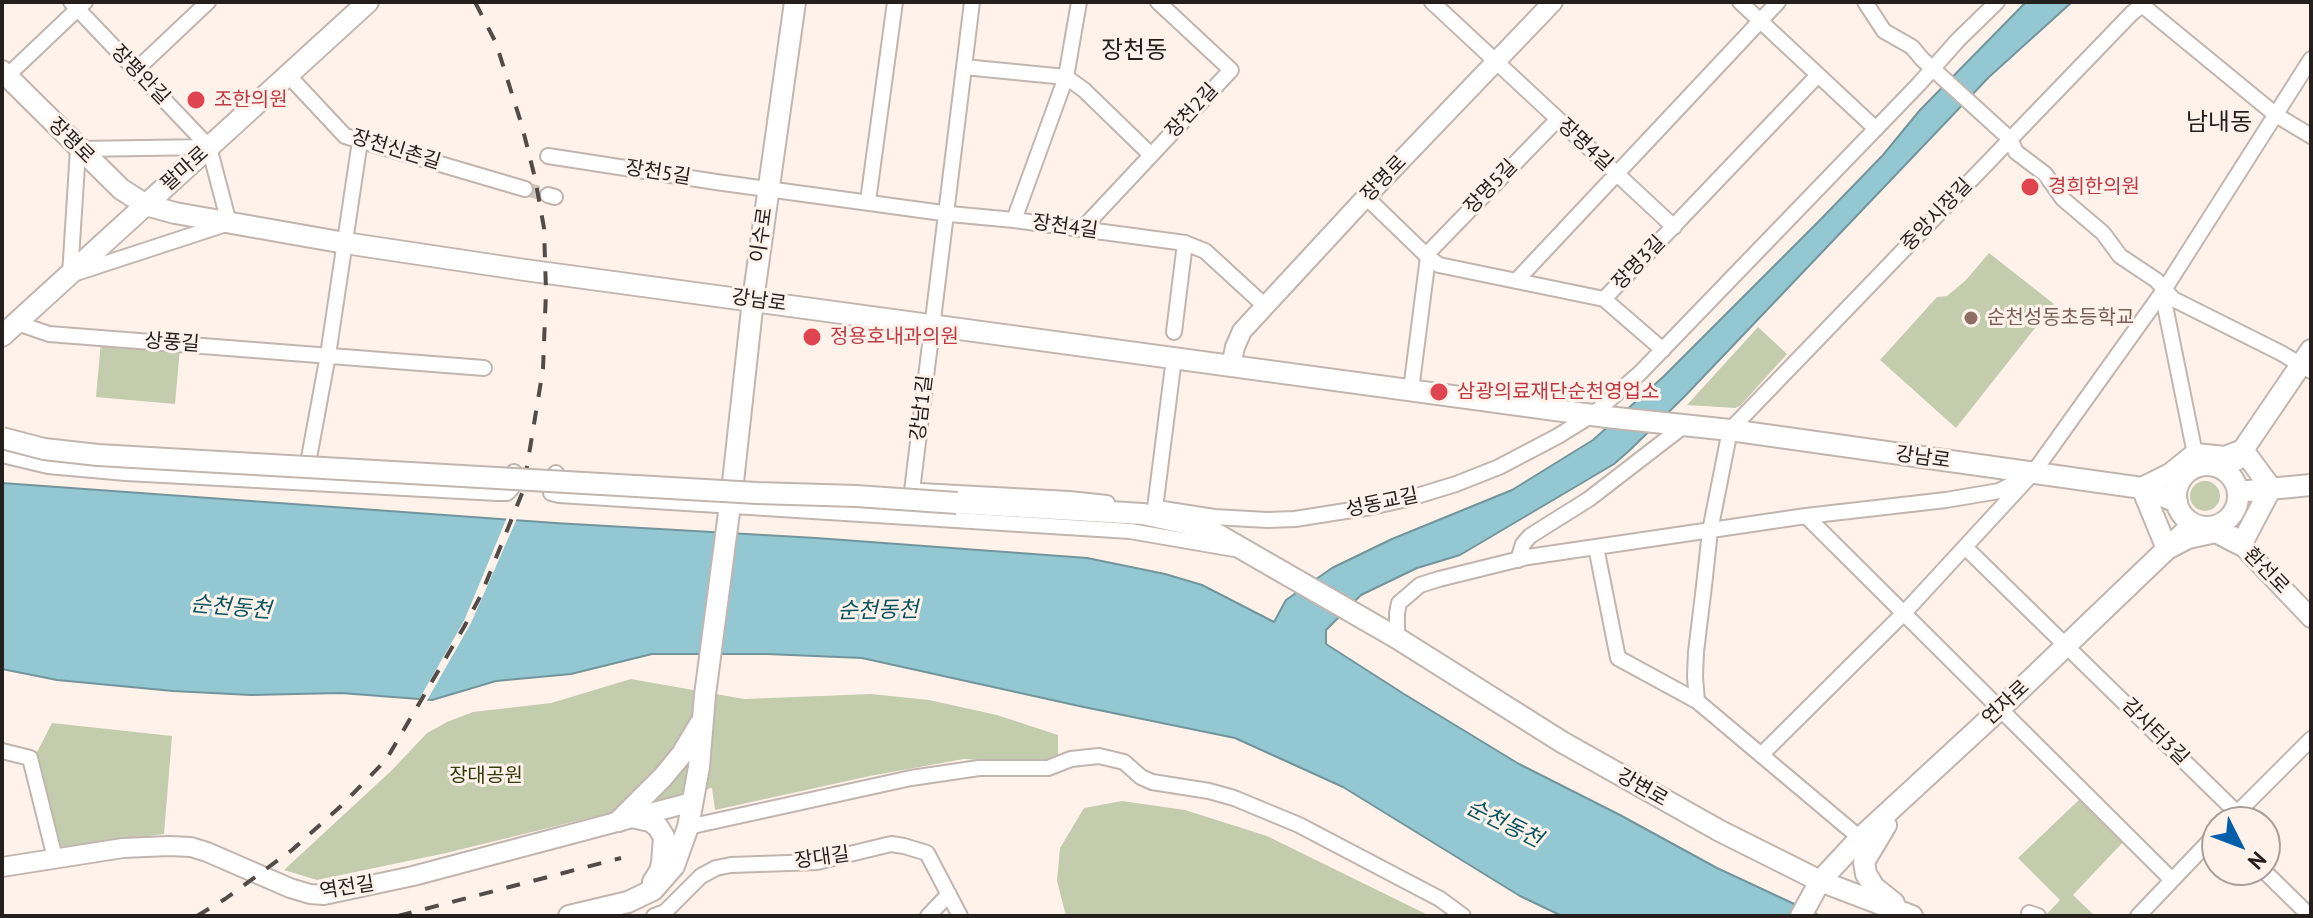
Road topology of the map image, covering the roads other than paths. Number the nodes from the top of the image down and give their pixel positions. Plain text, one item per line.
1 (208, 2) edge
2 (368, 2) edge
3 (795, 2) edge
4 (895, 2) edge
5 (972, 2) edge
6 (1079, 2) edge
7 (1160, 2) edge
8 (1432, 2) edge
9 (1553, 2) edge
10 (1740, 2) edge
11 (1778, 2) edge
12 (1865, 2) edge
13 (1997, 2) edge
14 (78, 4) edge
15 (2144, 4) edge
16 (1760, 22) junction
17 (2311, 59) edge
18 (1495, 63) junction
19 (964, 67) junction
20 (136, 70) junction
21 (1936, 71) junction
22 (4, 73) edge
23 (288, 75) junction
24 (1818, 75) junction
25 (1066, 77) junction
26 (2276, 115) junction
27 (1557, 120) junction
28 (1876, 129) junction
29 (2311, 136) edge
30 (2010, 139) junction
31 (360, 141) junction
32 (209, 147) junction
33 (78, 149) junction
34 (1151, 155) junction
35 (548, 156) dead end
36 (1617, 175) junction
37 (525, 189) tunnel mouth
38 (769, 189) junction
39 (1366, 197) junction
40 (868, 201) junction
41 (146, 205) junction
42 (945, 213) junction
43 (1014, 220) junction
44 (229, 223) junction
45 (1674, 227) junction
46 (1082, 229) junction
47 (345, 243) junction
48 (1185, 243) junction
49 (1427, 256) junction
50 (70, 275) junction
51 (1516, 281) junction
52 (2164, 290) junction
53 (1604, 299) junction
54 (753, 300) junction
55 (1265, 306) junction
56 (932, 325) junction
57 (10, 330) edge
58 (1174, 332) dead end
59 (1663, 350) junction
60 (328, 355) junction
61 (1174, 358) junction
62 (2308, 362) edge
63 (1231, 366) junction
64 (484, 368) dead end
65 (1411, 390) junction
66 (1599, 416) junction
67 (1676, 424) junction
68 (2, 430) edge
69 (1730, 430) junction
70 (2, 438) edge
71 (2, 445) edge
72 (2243, 450) junction
73 (2, 455) edge
74 (309, 459) junction
75 (2195, 461) junction
76 (2033, 473) junction
77 (2227, 473) junction
78 (733, 482) junction
79 (305, 483) junction
80 (2311, 485) edge
81 (2142, 488) junction
82 (2271, 488) junction
83 (912, 491) junction
84 (2238, 492) junction
85 (2177, 502) junction
86 (957, 507) junction
87 (1155, 508) junction
88 (730, 511) junction
89 (1119, 512) junction
90 (1806, 516) junction
91 (2193, 524) junction
92 (2221, 524) junction
93 (1710, 531) junction
94 (2241, 545) junction
95 (1596, 547) junction
96 (1965, 547) junction
97 (2167, 549) junction
98 (1242, 551) junction
99 (1518, 560) junction
100 (1904, 613) junction
101 (2311, 618) edge
102 (1392, 635) junction
103 (2067, 645) junction
104 (1697, 701) junction
105 (2001, 708) junction
106 (704, 717) junction
107 (2311, 739) edge
108 (2, 751) edge
109 (1761, 755) junction
110 (1902, 800) junction
111 (692, 802) junction
112 (2230, 806) edge
113 (2247, 806) edge
114 (625, 819) junction
115 (688, 827) junction
116 (1860, 838) junction
117 (2201, 850) edge
118 (55, 858) junction
119 (2, 867) edge
120 (2172, 880) junction
121 (1820, 881) junction
122 (2279, 886) edge
123 (949, 894) junction
124 (628, 902) junction
125 (1804, 909) edge
126 (662, 915) edge
127 (1909, 915) edge
128 (569, 916) edge
129 (928, 916) edge
130 (960, 916) edge
131 (1463, 916) edge
132 (2138, 916) edge
133 (2310, 916) edge

1 - 20 street
2 - 23 main road, 팔마로
3 - 38 main road, 이수로
4 - 40 street
5 - 19 street
6 - 25 street
7 - 34 street, 장천2길
8 - 18 street, 장명4길
9 - 18 street, 장명로
10 - 16 street
11 - 16 street
12 - 21 street
13 - 21 street, 성동교길
14 - 20 street, 장평안길
14 - 22 street
15 - 26 street
15 - 30 street, 중앙시장길
16 - 24 street
16 - 36 street
17 - 26 street
18 - 27 street, 장명4길
18 - 39 street, 장명로
19 - 25 street
19 - 42 street
20 - 32 street, 장평안길
21 - 28 street, 성동교길
21 - 30 street
22 - 33 main road, 장평로
23 - 31 street, 장천신촌길
23 - 32 main road, 팔마로
24 - 28 street
24 - 45 street, 장명3길
25 - 34 street, 장천2길
25 - 43 street
26 - 29 street
26 - 52 street
27 - 36 street, 장명4길
27 - 49 street, 장명5길
28 - 59 street, 성동교길
30 - 52 street
30 - 69 street, 중앙시장길
31 - 37 street, 장천신촌길
31 - 47 street
32 - 33 street
32 - 41 main road, 팔마로
32 - 44 street
33 - 41 main road, 장평로
33 - 50 street
34 - 46 street, 장천2길
35 - 38 street, 장천5길
36 - 45 street, 장명4길
36 - 51 street
38 - 40 street, 장천4길
38 - 54 main road, 이수로
39 - 49 street
39 - 55 street, 장명로
40 - 42 street, 장천4길
41 - 44 main road, 강남로
41 - 50 main road, 팔마로
42 - 43 street, 장천4길
42 - 56 street
43 - 46 street, 장천4길
44 - 47 main road, 강남로
44 - 50 street
45 - 53 street, 장명3길
46 - 48 street, 장천4길
47 - 54 main road, 강남로
47 - 60 street
48 - 55 street, 장천4길
48 - 58 street
49 - 51 street
49 - 65 street
50 - 57 main road, 팔마로
51 - 53 street
52 - 62 street
52 - 75 street
52 - 76 street
53 - 59 street
54 - 56 main road, 강남로
54 - 78 main road, 이수로
55 - 63 street, 장명로
56 - 61 main road, 강남로
56 - 83 street, 강남1길
57 - 60 street, 상풍길
59 - 66 street, 성동교길
60 - 64 street, 상풍길
60 - 74 street
61 - 63 main road, 강남로
61 - 87 street
62 - 72 main road
63 - 65 main road, 강남로
65 - 66 main road, 강남로
66 - 67 main road, 강남로
66 - 87 street, 성동교길
67 - 69 main road, 강남로
67 - 99 street
68 - 74 street
69 - 76 main road, 강남로
69 - 93 street
70 - 86 main road, bridge
71 - 86 main road, bridge
72 - 75 main road
72 - 77 main road
72 - 82 main road
73 - 79 street
74 - 79 street
74 - 79 street
75 - 77 main road
75 - 81 main road
75 - 85 main road
76 - 81 main road, 강남로
76 - 90 street
76 - 96 street
77 - 84 main road
78 - 83 street
78 - 88 main road, 이수로
78 - 88 street
80 - 82 main road
81 - 85 main road, 강남로
81 - 97 main road
82 - 84 main road
82 - 94 main road
83 - 87 street
84 - 92 main road
85 - 91 main road
86 - 89 main road
86 - 98 main road
87 - 89 street
88 - 98 street
88 - 106 main road, 이수로
89 - 98 main road
90 - 93 street
90 - 100 street
91 - 92 main road
91 - 97 main road, 연자로
92 - 94 street, 환선로
93 - 95 street
93 - 104 street
94 - 97 main road
94 - 101 street, 환선로
95 - 99 street
95 - 104 street
96 - 100 street
96 - 103 street, 감사터3길
97 - 103 main road, 연자로
98 - 102 main road, 강변로
99 - 102 street
100 - 105 street
100 - 109 street
102 - 121 main road, 강변로
103 - 105 main road, 연자로
103 - 112 street, 감사터3길
104 - 109 street
105 - 110 main road, 연자로
105 - 120 street
106 - 111 main road
106 - 114 main road
107 - 113 street
108 - 118 street
109 - 116 street
110 - 116 main road, 연자로
110 - 127 main road
111 - 114 street, 역전길
111 - 115 main road
114 - 118 street, 역전길
114 - 124 main road
115 - 124 main road
115 - 131 street
116 - 121 main road, 연자로
117 - 120 street
118 - 119 street, 역전길
120 - 132 street
121 - 125 main road, 연자로
121 - 127 main road, 강변로
122 - 133 street
123 - 126 street, 장대길
123 - 129 street
123 - 130 street, 장대길
124 - 128 main road

